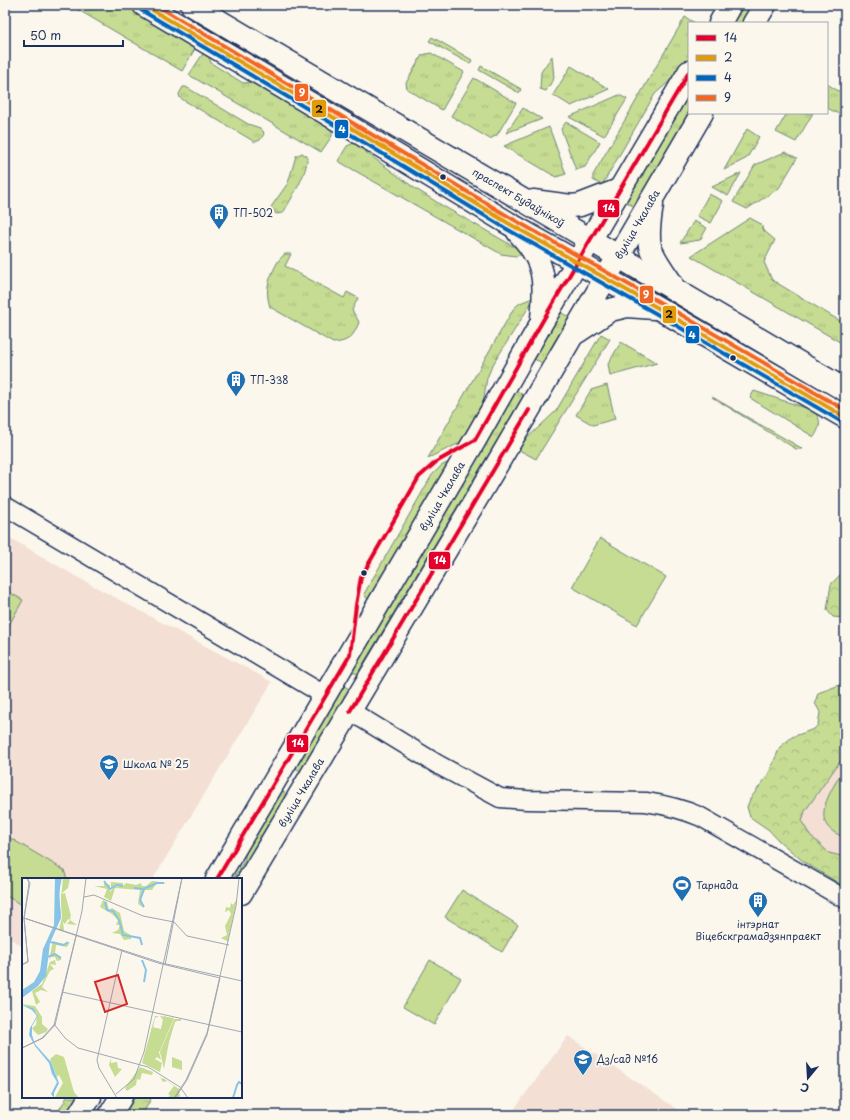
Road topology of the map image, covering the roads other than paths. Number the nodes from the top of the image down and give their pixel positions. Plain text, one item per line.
1 (144, 5) edge
2 (192, 5) edge
3 (730, 5) edge
4 (765, 5) edge
5 (721, 22) edge
6 (755, 22) edge
7 (265, 48) junction
8 (253, 69) junction
9 (688, 74) edge
10 (360, 105) junction
11 (701, 114) edge
12 (348, 126) junction
13 (619, 190) junction
14 (654, 195) junction
15 (524, 200) junction
16 (508, 223) junction
17 (591, 238) junction
18 (619, 255) junction
19 (577, 262) junction
20 (606, 278) junction
21 (674, 287) junction
22 (658, 308) junction
23 (542, 322) junction
24 (572, 336) junction
25 (504, 388) junction
26 (845, 390) edge
27 (533, 404) junction
28 (842, 409) edge
29 (5, 506) edge
30 (326, 696) junction
31 (350, 711) junction
32 (289, 757) junction
33 (313, 773) junction
34 (268, 792) junction
35 (293, 807) junction
36 (218, 878) edge
37 (242, 891) edge
38 (845, 900) edge
39 (89, 1098) edge
40 (120, 1098) edge
41 (79, 1115) edge
42 (110, 1115) edge

1 - 8 main road
2 - 7 main road, праспект Будаўнікоў
3 - 5 main road
4 - 6 main road
7 - 8 street
7 - 10 main road, праспект Будаўнікоў
8 - 12 main road
9 - 13 main road, вуліца Чкалава
10 - 12 street
10 - 15 main road, праспект Будаўнікоў
11 - 14 main road, вуліца Чкалава
12 - 16 main road
13 - 15 main road
13 - 17 main road, вуліца Чкалава
14 - 18 main road, вуліца Чкалава
14 - 21 main road
15 - 17 main road, праспект Будаўнікоў
16 - 19 main road
16 - 23 main road
17 - 18 main road, праспект Будаўнікоў
17 - 19 main road, вуліца Чкалава
18 - 20 main road, вуліца Чкалава
18 - 21 main road, праспект Будаўнікоў
19 - 20 main road
19 - 23 main road, вуліца Чкалава
20 - 22 main road
20 - 24 main road, вуліца Чкалава
21 - 26 main road, праспект Будаўнікоў
22 - 24 main road
22 - 28 main road
23 - 25 main road, вуліца Чкалава
24 - 27 main road, вуліца Чкалава
25 - 27 main road
25 - 30 main road, вуліца Чкалава
27 - 31 main road, вуліца Чкалава
29 - 30 street
30 - 32 main road, вуліца Чкалава
31 - 33 main road, вуліца Чкалава
31 - 38 street
32 - 33 main road
32 - 34 main road, вуліца Чкалава
33 - 35 main road, вуліца Чкалава
34 - 35 main road
34 - 36 main road, вуліца Чкалава
35 - 37 main road, вуліца Чкалава
39 - 41 main road
40 - 42 main road

